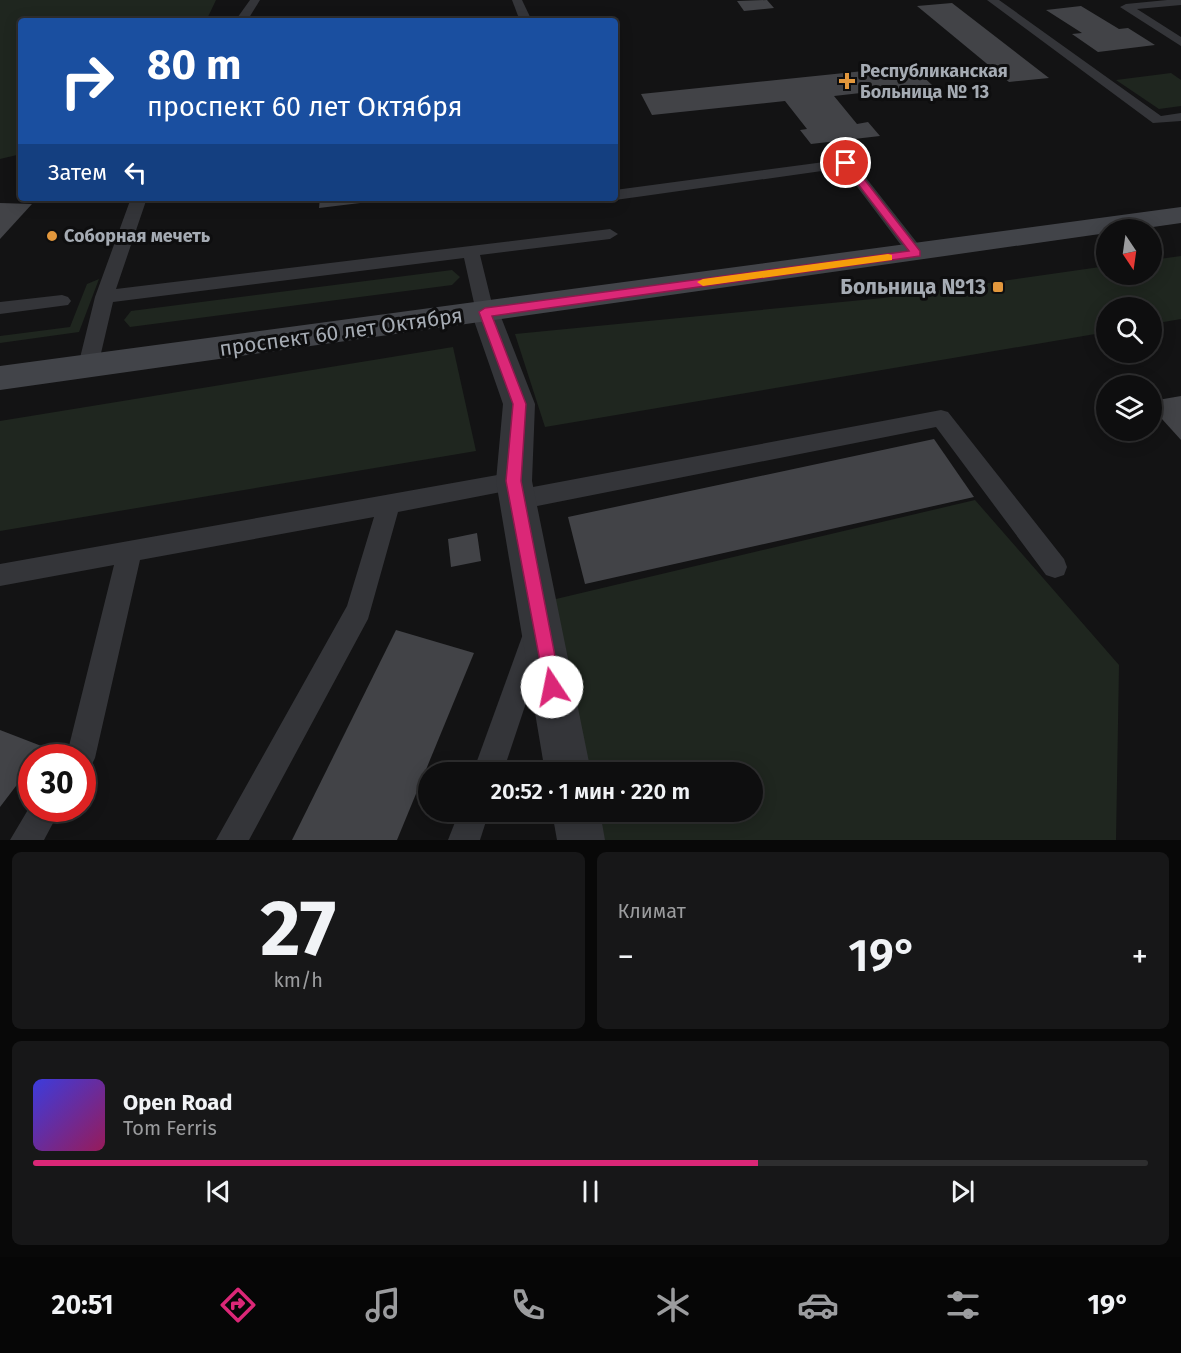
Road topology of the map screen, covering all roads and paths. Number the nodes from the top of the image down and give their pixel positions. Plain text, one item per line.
1 (255, 0) edge
2 (517, 0) edge
3 (992, 0) edge
4 (1181, 2) edge
5 (243, 18) edge
6 (525, 18) edge
7 (1181, 42) edge
8 (1181, 117) edge
9 (618, 195) edge
10 (138, 201) edge
11 (1181, 215) edge
12 (610, 234) dead end
13 (471, 253) junction
14 (916, 253) junction
15 (104, 297) junction
16 (62, 301) dead end
17 (0, 308) edge
18 (485, 312) junction
19 (88, 366) junction
20 (0, 378) edge
21 (515, 491) junction
22 (389, 504) junction
23 (130, 551) junction
24 (1055, 567) dead end
25 (0, 576) edge
26 (540, 622) junction
27 (83, 744) edge
28 (491, 762) edge
29 (566, 762) edge
30 (37, 822) edge
31 (470, 822) edge
32 (578, 822) edge
33 (26, 840) edge
34 (232, 840) edge
35 (464, 840) edge
36 (581, 840) edge

1 - 5 lane
2 - 6 lane
3 - 8 lane
4 - 7 lane
9 - 14 lane
10 - 15 lane
11 - 14 main road, проспект 60 лет Октября
12 - 13 lane
13 - 15 lane
13 - 18 lane
14 - 18 main road, проспект 60 лет Октября
15 - 19 lane
16 - 17 lane
18 - 19 main road, проспект 60 лет Октября
18 - 21 street
19 - 20 main road, проспект 60 лет Октября
21 - 22 lane
21 - 24 lane
21 - 26 street
22 - 23 lane
22 - 34 lane
23 - 25 lane
23 - 27 lane
26 - 28 lane
26 - 29 street
30 - 33 lane
31 - 35 lane
32 - 36 street

